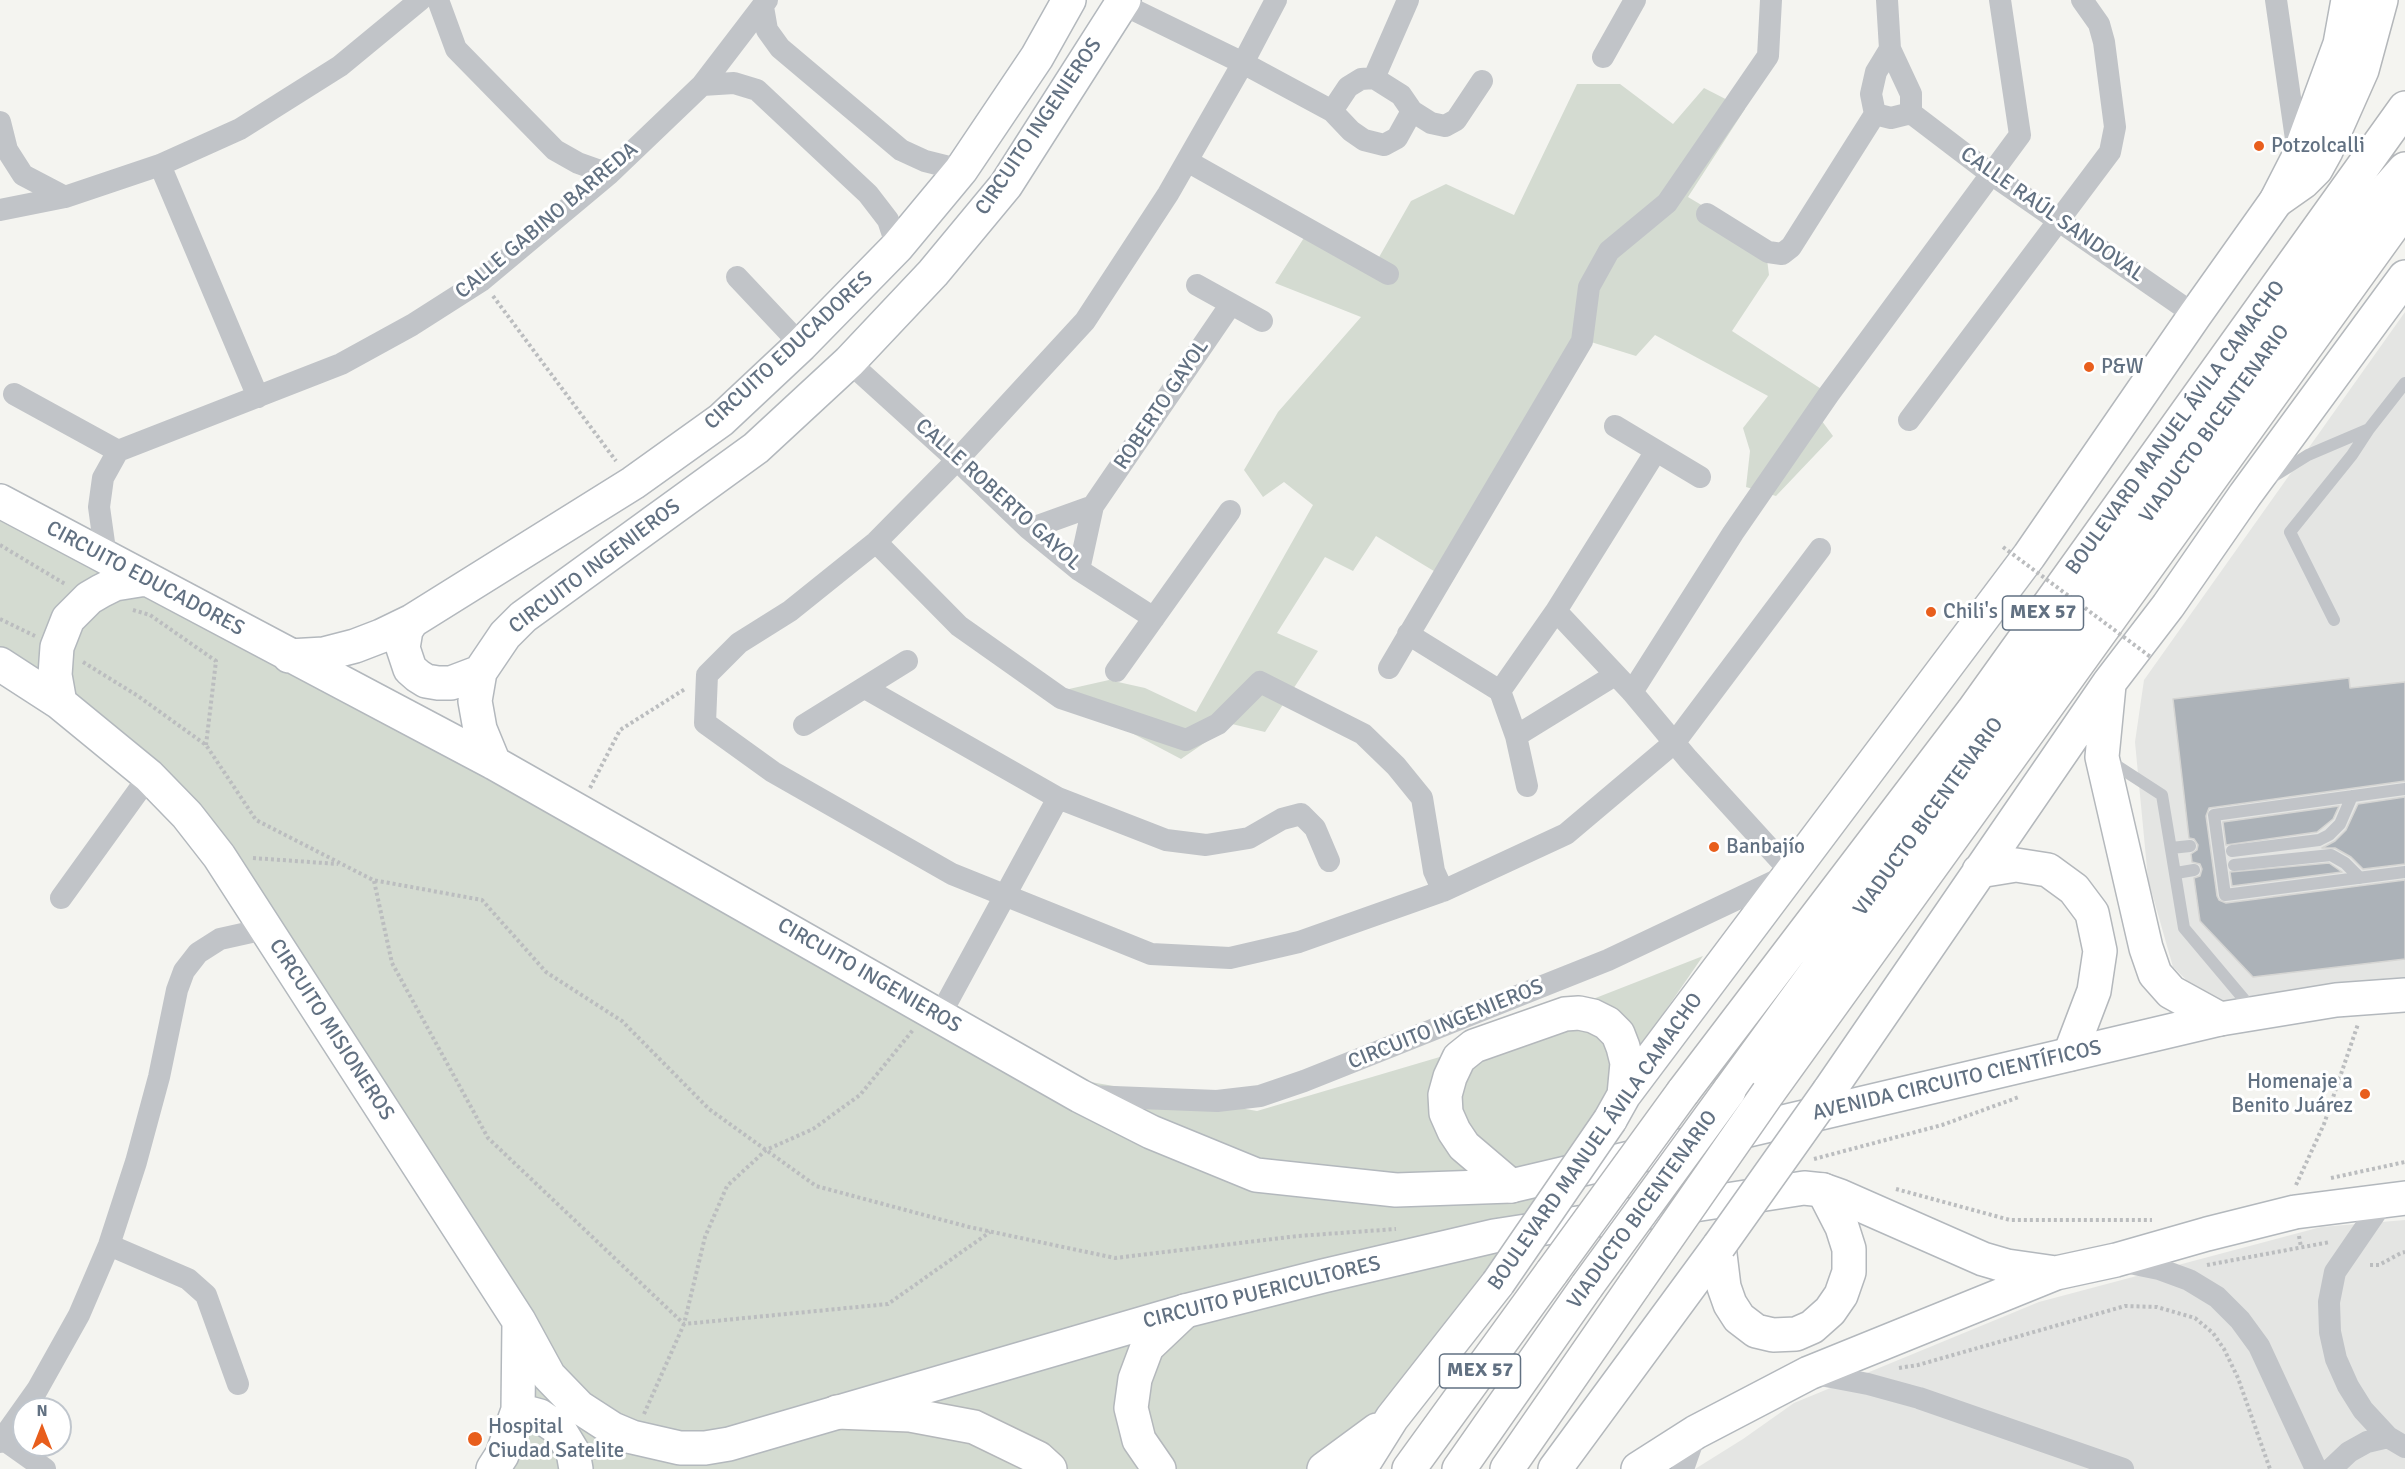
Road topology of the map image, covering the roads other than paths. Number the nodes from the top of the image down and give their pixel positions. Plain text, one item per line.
1 (420, 0) edge
2 (438, 0) edge
3 (1069, 0) edge
4 (1276, 0) edge
5 (1408, 0) edge
6 (1635, 0) edge
7 (1771, 0) edge
8 (1887, 0) edge
9 (2000, 0) edge
10 (2082, 0) edge
11 (2276, 0) edge
12 (2348, 0) edge
13 (2381, 0) edge
14 (1123, 2) edge
15 (765, 3) edge
16 (1890, 49) junction
17 (1603, 57) dead end
18 (1243, 63) junction
19 (1374, 78) junction
20 (1482, 81) dead end
21 (702, 85) junction
22 (2405, 108) edge
23 (1332, 111) junction
24 (1412, 111) junction
25 (1911, 113) junction
26 (1875, 114) junction
27 (0, 122) edge
28 (2298, 158) junction
29 (1186, 161) junction
30 (160, 165) junction
31 (961, 170) junction
32 (609, 174) junction
33 (1991, 174) junction
34 (2400, 188) edge
35 (65, 197) junction
36 (2276, 201) junction
37 (0, 210) edge
38 (1707, 214) dead end
39 (2059, 221) junction
40 (897, 247) junction
41 (1388, 274) dead end
42 (737, 277) dead end
43 (2405, 277) edge
44 (1197, 285) dead end
45 (1231, 304) junction
46 (2195, 315) junction
47 (1262, 321) dead end
48 (801, 345) junction
49 (849, 362) junction
50 (2405, 383) edge
51 (14, 394) dead end
52 (258, 397) junction
53 (1909, 420) dead end
54 (1615, 426) dead end
55 (2369, 429) junction
56 (118, 451) junction
57 (1656, 451) junction
58 (957, 460) junction
59 (1700, 477) dead end
60 (2245, 495) junction
61 (0, 501) edge
62 (1093, 506) junction
63 (1230, 511) dead end
64 (1029, 529) junction
65 (876, 542) junction
66 (1820, 549) dead end
67 (106, 557) junction
68 (1079, 570) junction
69 (146, 579) junction
70 (1556, 611) junction
71 (1154, 618) junction
72 (412, 621) junction
73 (2334, 621) dead end
74 (1408, 634) junction
75 (289, 656) junction
76 (907, 661) dead end
77 (0, 664) edge
78 (1389, 668) dead end
79 (1116, 671) dead end
80 (480, 672) junction
81 (1615, 675) junction
82 (2109, 683) junction
83 (865, 688) junction
84 (1500, 691) junction
85 (1632, 692) junction
86 (60, 703) junction
87 (804, 725) dead end
88 (1515, 736) junction
89 (1675, 742) junction
90 (2102, 757) junction
91 (494, 763) junction
92 (149, 776) junction
93 (1527, 786) dead end
94 (2405, 789) edge
95 (2352, 796) junction
96 (1058, 798) junction
97 (2190, 846) dead end
98 (2171, 848) junction
99 (2232, 851) dead end
100 (1329, 861) dead end
101 (2234, 865) dead end
102 (2194, 870) dead end
103 (1979, 871) junction
104 (2405, 872) edge
105 (1792, 873) junction
106 (2176, 873) junction
107 (2360, 878) junction
108 (1443, 891) junction
109 (1003, 896) junction
110 (61, 897) dead end
111 (265, 929) junction
112 (2405, 995) edge
113 (934, 1014) junction
114 (2255, 1014) junction
115 (2220, 1020) junction
116 (2070, 1054) junction
117 (1080, 1096) junction
118 (1617, 1107) junction
119 (1823, 1176) junction
120 (1511, 1186) junction
121 (2395, 1198) edge
122 (109, 1245) junction
123 (1719, 1246) junction
124 (2116, 1260) junction
125 (2056, 1273) junction
126 (1185, 1311) junction
127 (519, 1321) junction
128 (1809, 1373) junction
129 (238, 1384) dead end
130 (518, 1410) junction
131 (837, 1412) junction
132 (1392, 1418) junction
133 (1696, 1432) junction
134 (1, 1441) edge
135 (2396, 1442) edge
136 (729, 1444) junction
137 (45, 1469) edge
138 (493, 1469) edge
139 (576, 1469) edge
140 (662, 1469) edge
141 (1050, 1469) edge
142 (1159, 1469) edge
143 (1324, 1469) edge
144 (1360, 1469) edge
145 (1409, 1469) edge
146 (1459, 1469) edge
147 (1507, 1469) edge
148 (1555, 1469) edge
149 (1638, 1469) edge
150 (1683, 1469) edge
151 (2123, 1469) edge
152 (2316, 1469) edge
153 (2331, 1469) edge

1 - 30 street
2 - 32 street
3 - 31 main road, CIRCUITO EDUCADORES
4 - 18 street
5 - 19 street
6 - 17 street
7 - 74 street
8 - 16 street
9 - 33 street
10 - 39 street
11 - 28 street
12 - 28 main road, BOULEVARD MANUEL ÁVILA CAMACHO
13 - 36 main road
14 - 18 street
14 - 49 main road, CIRCUITO INGENIEROS
15 - 21 street, CALLE GABINO BARREDA
15 - 31 street
16 - 25 street
16 - 26 street
18 - 23 street
18 - 29 street
19 - 23 street
19 - 24 street
20 - 24 street
21 - 32 street, CALLE GABINO BARREDA
21 - 40 street
22 - 145 main road, BOULEVARD MANUEL ÁVILA CAMACHO / MEX 57, bridge
23 - 24 street
25 - 26 street
25 - 33 street, CALLE RAÚL SANDOVAL
26 - 38 street
27 - 35 street
28 - 36 main road, BOULEVARD MANUEL ÁVILA CAMACHO
29 - 41 street
29 - 58 street
30 - 35 street
30 - 52 street
31 - 40 main road, CIRCUITO EDUCADORES
32 - 52 street, CALLE GABINO BARREDA
33 - 39 street, CALLE RAÚL SANDOVAL
33 - 85 street
34 - 146 main road, VIADUCTO BICENTENARIO, bridge
34 - 147 main road, MEX 57, bridge
35 - 37 street
36 - 46 main road, BOULEVARD MANUEL ÁVILA CAMACHO
39 - 46 street, CALLE RAÚL SANDOVAL
39 - 53 street
40 - 48 main road, CIRCUITO EDUCADORES
42 - 48 street
43 - 60 main road
44 - 45 street
45 - 47 street
45 - 62 street, ROBERTO GAYOL
46 - 105 main road, BOULEVARD MANUEL ÁVILA CAMACHO
48 - 72 main road, CIRCUITO EDUCADORES
49 - 58 street, CALLE ROBERTO GAYOL
49 - 80 main road, CIRCUITO INGENIEROS
50 - 55 lane
51 - 56 street
52 - 56 street, CALLE GABINO BARREDA
54 - 57 street
55 - 60 lane
55 - 73 lane
56 - 67 street
57 - 59 street
57 - 70 street
58 - 64 street, CALLE ROBERTO GAYOL
58 - 65 street
60 - 82 main road
61 - 67 main road, CIRCUITO EDUCADORES
62 - 64 street
62 - 68 street, ROBERTO GAYOL
63 - 71 street
64 - 68 street, CALLE ROBERTO GAYOL
65 - 108 street
65 - 109 street
66 - 89 street
67 - 69 main road, CIRCUITO EDUCADORES
68 - 71 street, CALLE ROBERTO GAYOL
69 - 75 main road, CIRCUITO EDUCADORES
69 - 86 main road
70 - 81 street
70 - 84 street
71 - 79 street
72 - 75 main road, CIRCUITO EDUCADORES
72 - 80 main road
74 - 78 street
74 - 84 street
75 - 91 main road, CIRCUITO EDUCADORES
76 - 83 street
77 - 86 main road, CIRCUITO MISIONEROS
80 - 91 main road, CIRCUITO INGENIEROS
81 - 85 street
81 - 88 street
82 - 90 main road
82 - 103 main road
83 - 87 street
83 - 96 street
84 - 88 street
85 - 89 street
86 - 92 main road, CIRCUITO MISIONEROS
88 - 93 street
89 - 105 street
89 - 108 street
90 - 98 lane
90 - 115 main road
91 - 113 main road, CIRCUITO INGENIEROS
92 - 110 street
92 - 111 main road, CIRCUITO MISIONEROS
94 - 95 lane
95 - 99 lane
95 - 107 lane
96 - 100 street
96 - 109 street
97 - 98 lane
98 - 106 lane
101 - 107 lane
102 - 106 lane
103 - 116 main road
103 - 123 main road, bridge
104 - 107 lane
105 - 117 street, CIRCUITO INGENIEROS
105 - 118 main road, BOULEVARD MANUEL ÁVILA CAMACHO
106 - 114 lane
108 - 109 street
109 - 113 street
111 - 122 street
111 - 127 main road, CIRCUITO MISIONEROS
112 - 114 main road, AVENIDA CIRCUITO CIENTÍFICOS
113 - 117 main road, CIRCUITO INGENIEROS
114 - 115 main road, AVENIDA CIRCUITO CIENTÍFICOS
115 - 116 main road, AVENIDA CIRCUITO CIENTÍFICOS
116 - 120 main road, AVENIDA CIRCUITO CIENTÍFICOS
117 - 120 main road, CIRCUITO INGENIEROS
118 - 120 main road
118 - 132 main road, BOULEVARD MANUEL ÁVILA CAMACHO, bridge
119 - 123 main road
119 - 125 main road, CIRCUITO PUERICULTORES
119 - 126 main road, CIRCUITO PUERICULTORES
121 - 124 main road
121 - 135 street
122 - 129 street
122 - 134 street
123 - 148 main road
124 - 125 main road
124 - 152 street
125 - 128 main road
126 - 131 main road, CIRCUITO PUERICULTORES
126 - 142 main road
127 - 130 main road
127 - 136 main road, CIRCUITO PUERICULTORES
128 - 133 main road
128 - 151 street
130 - 138 main road
130 - 139 main road
131 - 136 main road, CIRCUITO PUERICULTORES
131 - 141 main road
132 - 143 main road
132 - 144 main road, BOULEVARD MANUEL ÁVILA CAMACHO
133 - 149 main road
133 - 150 street
134 - 137 street
135 - 153 street
136 - 140 main road

